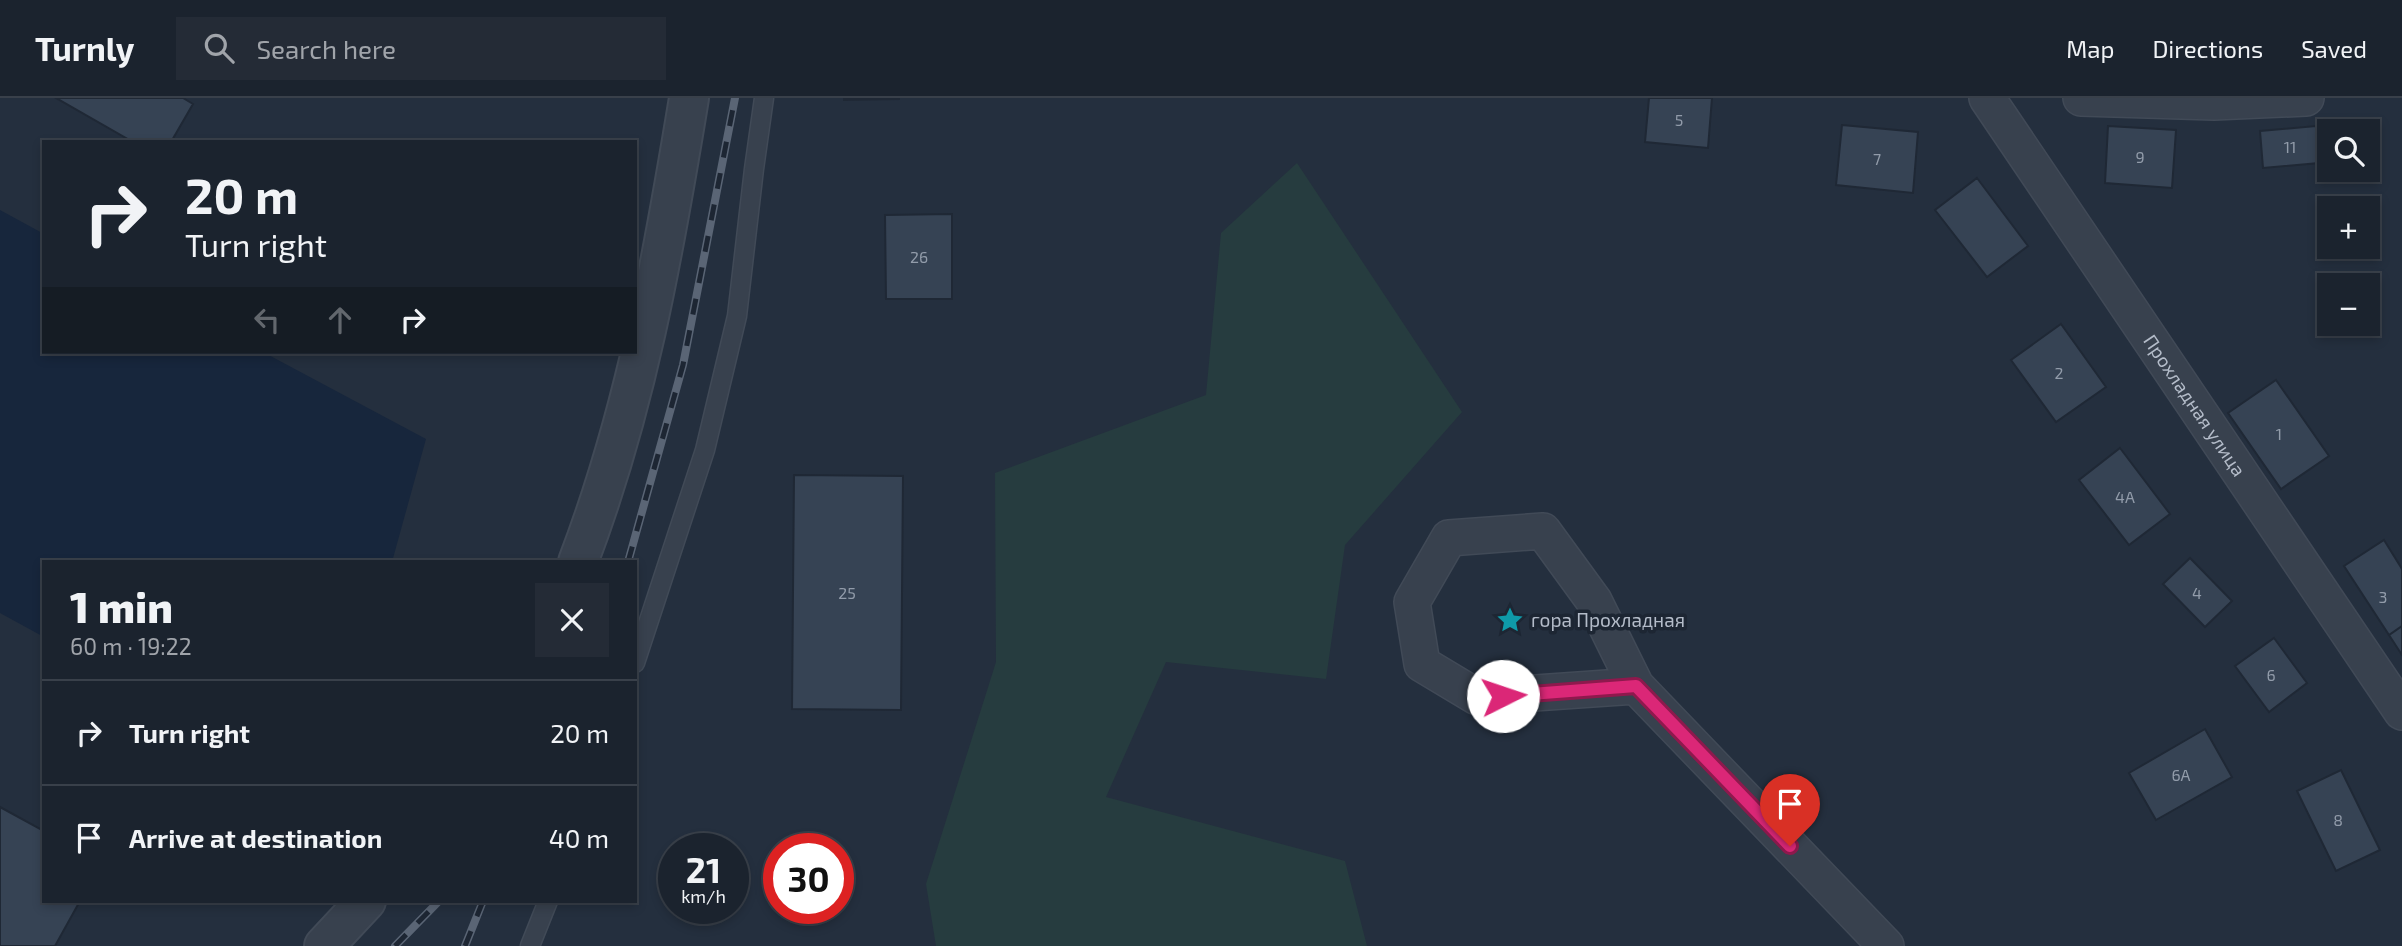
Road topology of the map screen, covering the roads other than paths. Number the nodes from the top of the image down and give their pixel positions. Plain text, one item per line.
1 (689, 98) edge
2 (764, 98) edge
3 (1987, 98) edge
4 (2081, 98) edge
5 (2306, 98) edge
6 (579, 560) edge
7 (637, 657) edge
8 (1636, 686) junction
9 (2402, 712) edge
10 (364, 903) edge
11 (547, 903) edge
12 (324, 946) edge
13 (530, 946) edge
14 (1886, 946) edge

1 - 6 street
2 - 7 lane
3 - 9 street, Прохладная улица
4 - 5 street
8 - 8 street
8 - 14 street
10 - 12 street
11 - 13 lane

